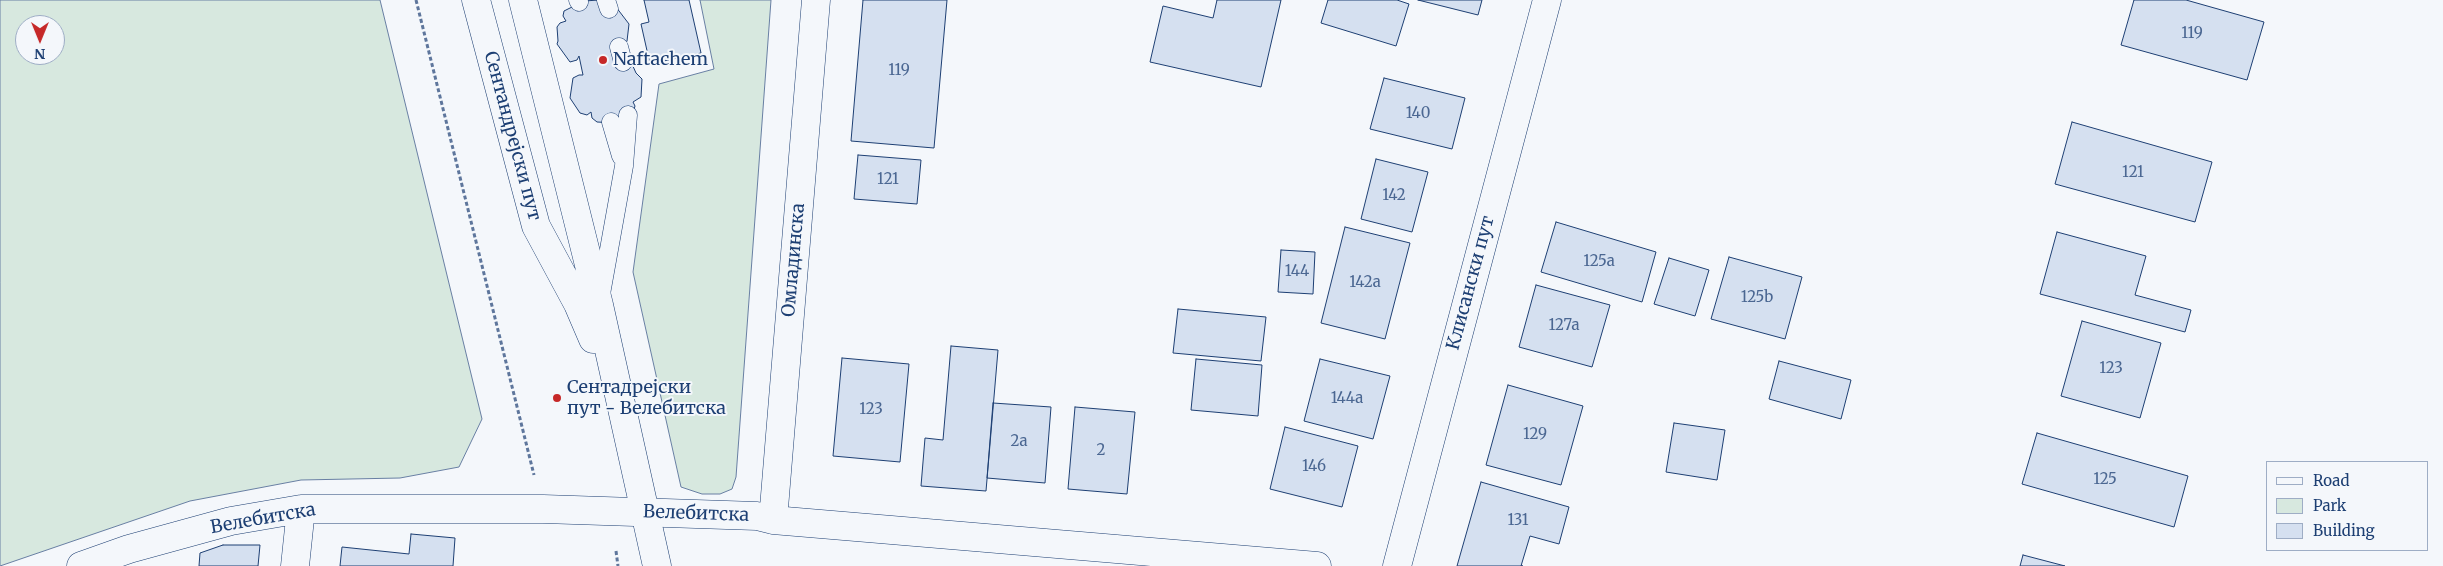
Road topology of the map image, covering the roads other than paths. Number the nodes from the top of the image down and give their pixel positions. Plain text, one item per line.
1 (476, 0) edge
2 (523, 0) edge
3 (816, 0) edge
4 (1547, 0) edge
5 (628, 115) dead end
6 (611, 122) dead end
7 (624, 166) junction
8 (598, 304) junction
9 (622, 404) junction
10 (301, 509) junction
11 (646, 512) junction
12 (773, 520) junction
13 (81, 566) edge
14 (295, 566) edge
15 (657, 566) edge
16 (1317, 566) edge
17 (1397, 566) edge

1 - 9 street, Сентандрејски пут
2 - 8 street, Сентандрејски пут
3 - 12 street, Омладинска
4 - 17 street, Клисански пут
5 - 7 lane
6 - 7 lane
7 - 8 lane
8 - 9 street, Сентандрејски пут
9 - 11 street, Сентандрејски пут
10 - 11 street, Велебитска
10 - 13 street, Велебитска
10 - 14 street
11 - 12 street, Велебитска
11 - 15 street, Сентандрејски пут
12 - 16 street, Велебитска

